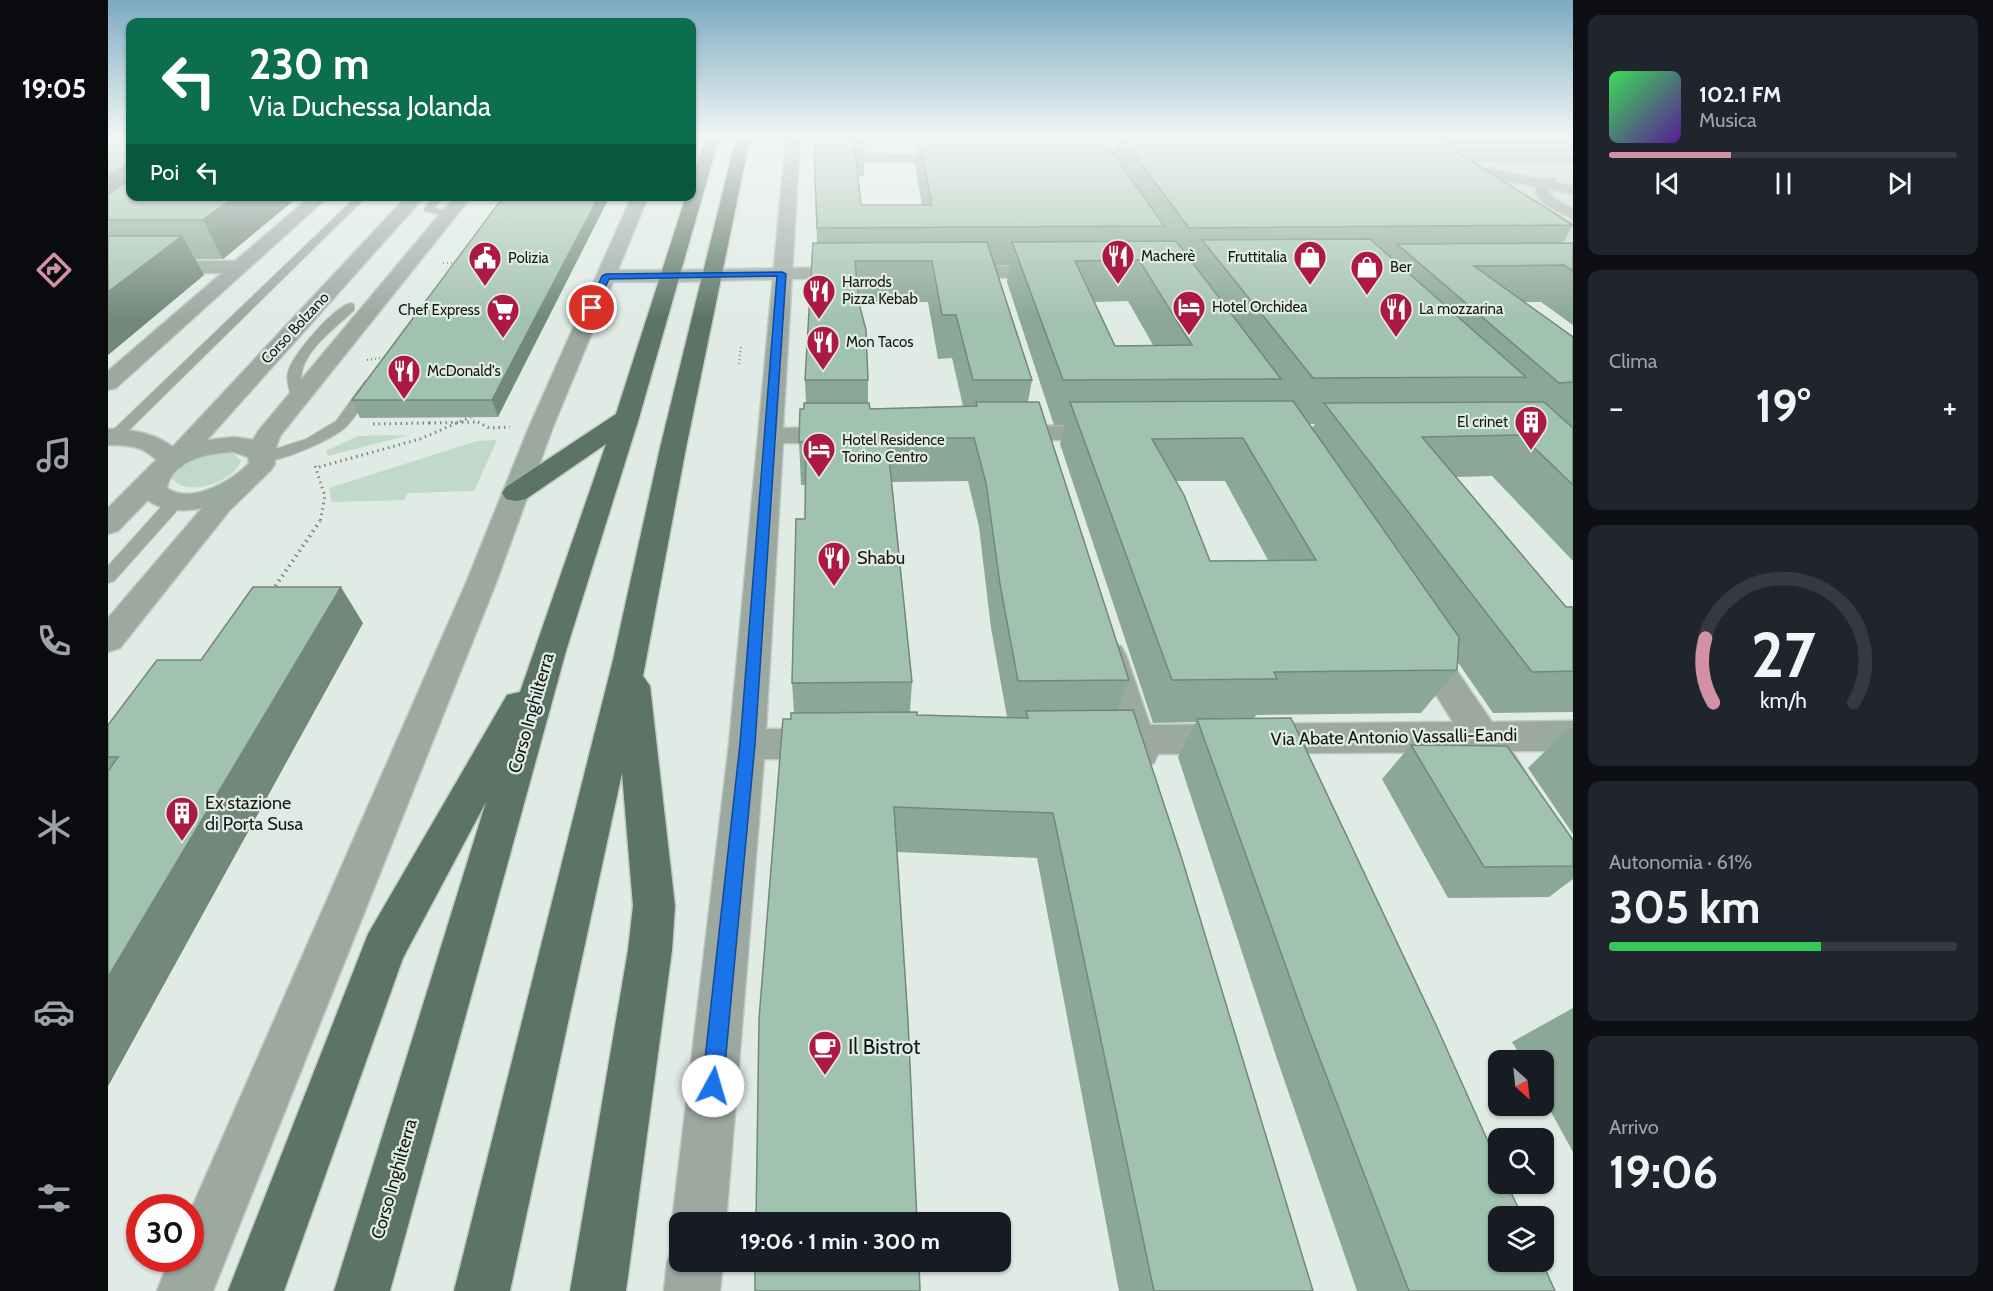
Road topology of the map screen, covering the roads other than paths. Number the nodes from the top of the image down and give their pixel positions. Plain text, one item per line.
1 (729, 198) edge
2 (788, 198) edge
3 (1547, 198) edge
4 (315, 201) edge
5 (358, 201) edge
6 (412, 201) edge
7 (436, 201) edge
8 (460, 201) edge
9 (638, 201) edge
10 (693, 201) edge
11 (1573, 215) edge
12 (448, 216) junction
13 (108, 266) edge
14 (241, 267) junction
15 (1070, 272) edge
16 (878, 273) edge
17 (934, 273) edge
18 (782, 274) junction
19 (712, 275) junction
20 (606, 276) junction
21 (670, 276) junction
22 (350, 307) dead end
23 (378, 363) edge
24 (108, 383) edge
25 (298, 396) junction
26 (627, 418) junction
27 (983, 434) edge
28 (1133, 434) edge
29 (867, 435) edge
30 (112, 436) edge
31 (770, 436) junction
32 (262, 456) junction
33 (166, 467) junction
34 (239, 486) junction
35 (516, 493) junction
36 (176, 501) junction
37 (108, 525) edge
38 (108, 578) edge
39 (1099, 622) edge
40 (1410, 628) edge
41 (108, 640) edge
42 (549, 651) junction
43 (630, 660) junction
44 (1482, 736) junction
45 (1573, 736) edge
46 (1137, 740) junction
47 (1083, 741) edge
48 (861, 743) edge
49 (747, 744) junction
50 (1150, 780) edge
51 (1524, 799) edge
52 (700, 1212) edge
53 (694, 1272) edge
54 (185, 1291) edge
55 (256, 1291) edge
56 (362, 1291) edge
57 (482, 1291) edge
58 (598, 1291) edge
59 (692, 1291) edge

1 - 19 main road
2 - 18 street
3 - 11 street
4 - 14 street
5 - 30 lane
6 - 33 street, Corso Bolzano
7 - 12 lane
8 - 12 street
9 - 20 street
10 - 21 main road, Corso Inghilterra
12 - 25 street
13 - 14 street
14 - 24 street
15 - 17 street
16 - 18 street
18 - 19 street
18 - 31 street
19 - 21 street
19 - 43 main road
20 - 21 street
20 - 35 street
21 - 26 main road, Corso Inghilterra
22 - 25 lane
23 - 32 lane
25 - 32 street
26 - 35 main road
26 - 42 main road, Corso Inghilterra
27 - 28 street
29 - 31 street
30 - 33 street
31 - 49 street
32 - 33 street
32 - 34 street
33 - 36 street
33 - 37 street, Corso Bolzano
34 - 36 street
34 - 41 street
35 - 54 street
36 - 38 lane
39 - 46 street
40 - 44 street
42 - 55 main road
42 - 56 main road, Corso Inghilterra
43 - 57 main road
43 - 58 main road
44 - 45 street, Via Abate Antonio Vassalli-Eandi
44 - 46 street, Via Abate Antonio Vassalli-Eandi
44 - 51 street
46 - 47 street, Via Abate Antonio Vassalli-Eandi
46 - 50 street
48 - 49 street
49 - 52 street
53 - 59 street

